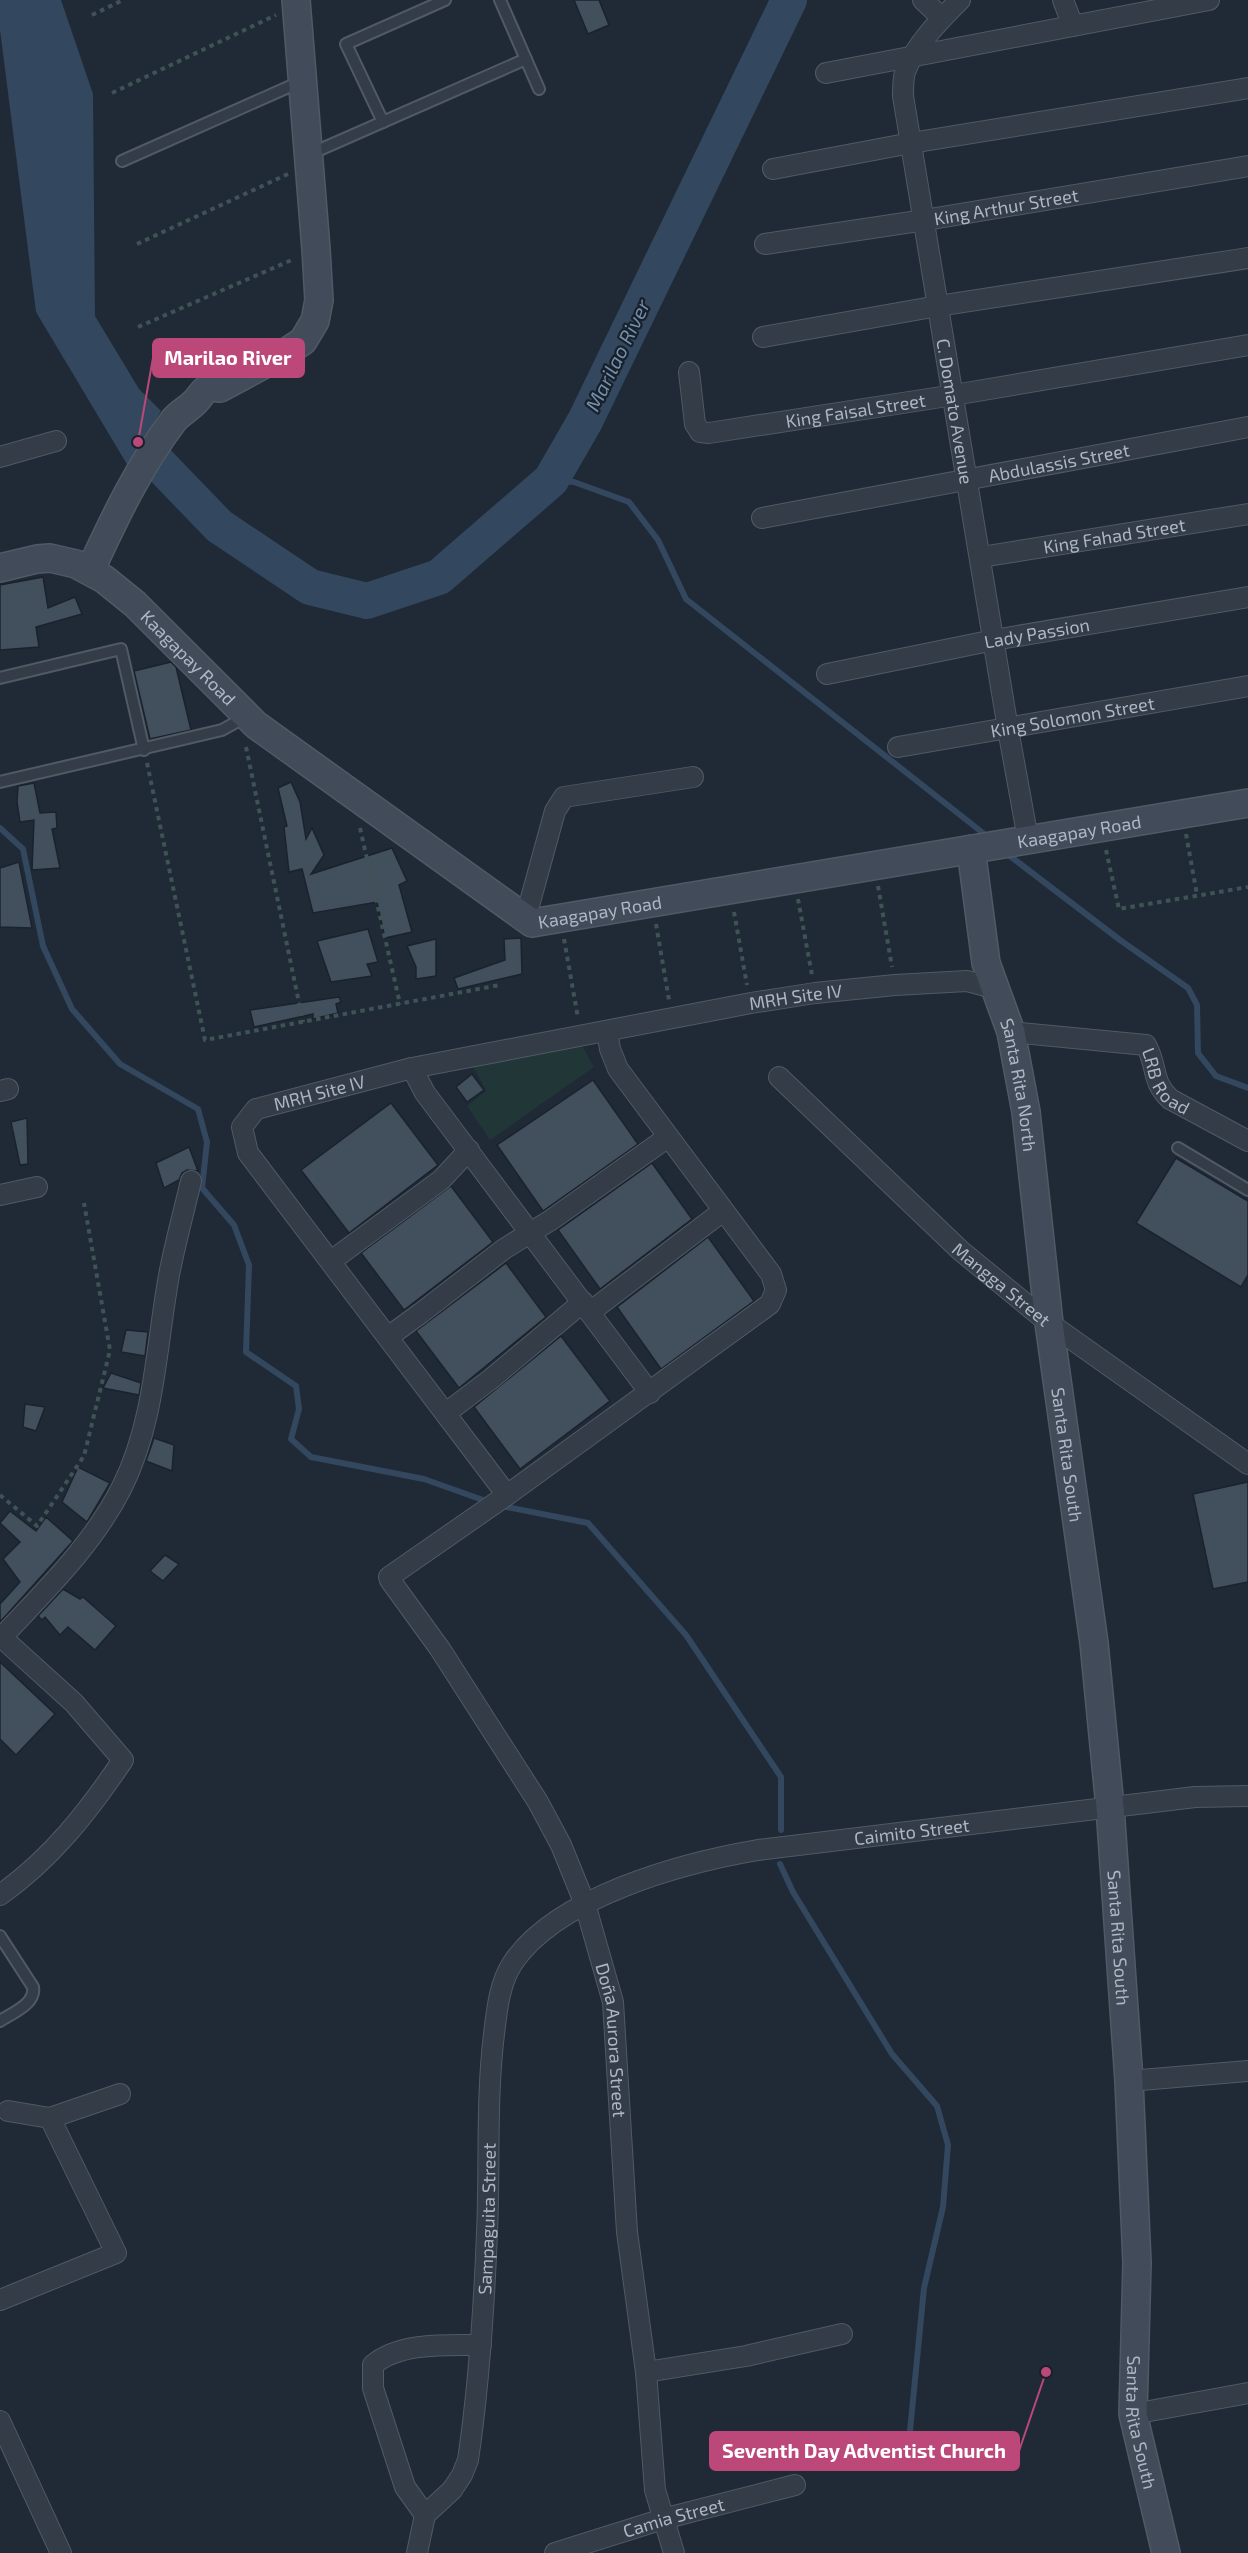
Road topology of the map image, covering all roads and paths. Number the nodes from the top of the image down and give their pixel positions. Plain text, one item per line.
1 (123, 0) edge
2 (445, 0) edge
3 (500, 0) edge
4 (923, 0) edge
5 (960, 0) edge
6 (1063, 0) edge
7 (1209, 0) edge
8 (297, 3) edge
9 (92, 15) dead end
10 (942, 18) junction
11 (1074, 26) junction
12 (914, 56) junction
13 (526, 59) junction
14 (826, 73) dead end
15 (304, 80) junction
16 (1248, 88) edge
17 (539, 89) dead end
18 (111, 93) dead end
19 (383, 122) junction
20 (911, 143) junction
21 (310, 159) junction
22 (122, 161) dead end
23 (1248, 166) edge
24 (773, 169) dead end
25 (925, 220) junction
26 (136, 244) dead end
27 (765, 244) dead end
28 (300, 256) dead end
29 (1248, 258) edge
30 (938, 306) junction
31 (138, 327) dead end
32 (763, 337) dead end
33 (1248, 345) edge
34 (689, 372) dead end
35 (954, 395) junction
36 (1248, 427) edge
37 (56, 441) dead end
38 (0, 457) edge
39 (967, 480) junction
40 (1248, 514) edge
41 (762, 518) dead end
42 (981, 557) junction
43 (0, 568) edge
44 (90, 571) junction
45 (1248, 597) edge
46 (994, 640) junction
47 (826, 674) dead end
48 (0, 678) edge
49 (1248, 686) edge
50 (251, 721) junction
51 (1008, 729) junction
52 (898, 747) dead end
53 (144, 750) junction
54 (693, 777) dead end
55 (0, 782) edge
56 (353, 795) junction
57 (1248, 803) edge
58 (1182, 813) junction
59 (1101, 827) junction
60 (1028, 839) junction
61 (970, 849) junction
62 (875, 865) junction
63 (794, 879) junction
64 (1248, 886) edge
65 (730, 891) junction
66 (1197, 895) junction
67 (652, 903) junction
68 (561, 918) junction
69 (525, 920) junction
70 (500, 985) dead end
71 (895, 985) junction
72 (994, 988) junction
73 (815, 993) junction
74 (751, 1003) junction
75 (400, 1004) junction
76 (672, 1018) junction
77 (303, 1022) junction
78 (607, 1031) junction
79 (1011, 1032) junction
80 (581, 1036) junction
81 (412, 1068) junction
82 (779, 1077) dead end
83 (668, 1137) junction
84 (1248, 1142) edge
85 (1178, 1148) dead end
86 (469, 1150) junction
87 (191, 1181) dead end
88 (37, 1187) dead end
89 (1248, 1190) edge
90 (0, 1195) edge
91 (84, 1203) dead end
92 (723, 1211) junction
93 (529, 1233) junction
94 (331, 1261) junction
95 (587, 1307) junction
96 (1049, 1323) junction
97 (388, 1336) junction
98 (650, 1393) junction
99 (446, 1413) junction
100 (1248, 1464) edge
101 (507, 1495) junction
102 (0, 1496) edge
103 (1, 1637) edge
104 (1248, 1796) edge
105 (1110, 1807) junction
106 (0, 1895) edge
107 (585, 1904) junction
108 (0, 1936) edge
109 (0, 2021) edge
110 (1248, 2071) edge
111 (1129, 2080) junction
112 (120, 2094) dead end
113 (3, 2108) edge
114 (50, 2118) junction
115 (0, 2300) edge
116 (842, 2334) dead end
117 (481, 2345) junction
118 (646, 2372) junction
119 (1248, 2393) edge
120 (1133, 2414) junction
121 (0, 2421) edge
122 (795, 2485) dead end
123 (425, 2516) junction
124 (663, 2519) junction
125 (61, 2553) edge
126 (417, 2553) edge
127 (555, 2553) edge
128 (674, 2553) edge
129 (1166, 2553) edge

1 - 9 path
2 - 19 lane
3 - 13 lane
4 - 10 street
5 - 10 street, C. Domato Avenue
6 - 11 street
7 - 11 street
8 - 15 street
8 - 18 path
10 - 12 street, C. Domato Avenue
11 - 12 street
12 - 14 street
12 - 20 street, C. Domato Avenue
13 - 17 lane
13 - 19 lane
15 - 21 street
15 - 22 lane
16 - 20 street
19 - 21 lane
20 - 24 street
20 - 25 street, C. Domato Avenue
21 - 26 path
21 - 44 street
23 - 25 street, King Arthur Street
25 - 27 street, King Arthur Street
25 - 30 street, C. Domato Avenue
28 - 31 path
29 - 30 street
30 - 32 street
30 - 35 street, C. Domato Avenue
33 - 35 street, King Faisal Street
34 - 35 street, King Faisal Street
35 - 39 street, C. Domato Avenue
36 - 39 street, Abdulassis Street
37 - 38 street
39 - 41 street, Abdulassis Street
39 - 42 street, C. Domato Avenue
40 - 42 street, King Fahad Street
42 - 46 street, C. Domato Avenue
43 - 44 street, Kaagapay Road
44 - 50 street, Kaagapay Road
45 - 46 street, Lady Passion
46 - 47 street, Lady Passion
46 - 51 street, C. Domato Avenue
48 - 53 lane
49 - 51 street, King Solomon Street
50 - 53 lane
50 - 56 street, Kaagapay Road
50 - 77 path
51 - 52 street, King Solomon Street
51 - 60 street, C. Domato Avenue
53 - 55 lane
53 - 77 path
54 - 69 street
56 - 69 street, Kaagapay Road
56 - 75 path
57 - 58 street, Kaagapay Road
58 - 59 street, Kaagapay Road
58 - 66 path
59 - 60 street, Kaagapay Road
59 - 66 path
60 - 61 street, Kaagapay Road
61 - 62 street, Kaagapay Road
61 - 72 street, Santa Rita North
62 - 63 street, Kaagapay Road
62 - 71 path
63 - 65 street, Kaagapay Road
63 - 73 path
64 - 66 path
65 - 67 street, Kaagapay Road
65 - 74 path
67 - 68 street, Kaagapay Road
67 - 76 path
68 - 69 street, Kaagapay Road
68 - 80 path
70 - 75 path
71 - 72 street, MRH Site IV
71 - 73 street, MRH Site IV
72 - 79 street, Santa Rita North
73 - 74 street, MRH Site IV
74 - 76 street, MRH Site IV
75 - 77 path
76 - 78 street, MRH Site IV
78 - 80 street, MRH Site IV
78 - 83 street
79 - 84 street, LRB Road
79 - 96 street, Santa Rita North
80 - 81 street, MRH Site IV
81 - 86 street
81 - 94 street, MRH Site IV
82 - 96 street, Mangga Street
83 - 92 street
83 - 93 street
85 - 89 lane
86 - 93 street
86 - 94 street
87 - 103 street
88 - 90 street
91 - 102 path
92 - 95 street
92 - 98 street
93 - 95 street
93 - 97 street
94 - 97 street, MRH Site IV
95 - 98 street
95 - 99 street
96 - 100 street, Mangga Street
96 - 105 street, Santa Rita South
97 - 99 street, MRH Site IV
98 - 101 street
99 - 101 street, MRH Site IV
101 - 107 street, Doña Aurora Street
103 - 106 street
104 - 105 street, Caimito Street
105 - 107 street, Caimito Street
105 - 111 street, Santa Rita South
107 - 117 street, Sampaguita Street
107 - 118 street, Doña Aurora Street
108 - 109 lane
110 - 111 street
111 - 120 street, Santa Rita South
112 - 114 street
113 - 114 street
114 - 115 street
116 - 118 street
117 - 123 street, Sampaguita Street
117 - 123 street
118 - 124 street, Doña Aurora Street
119 - 120 street
120 - 129 street, Santa Rita South
121 - 125 street
122 - 124 street, Camia Street
123 - 126 street
124 - 127 street, Camia Street
124 - 128 street, Doña Aurora Street

